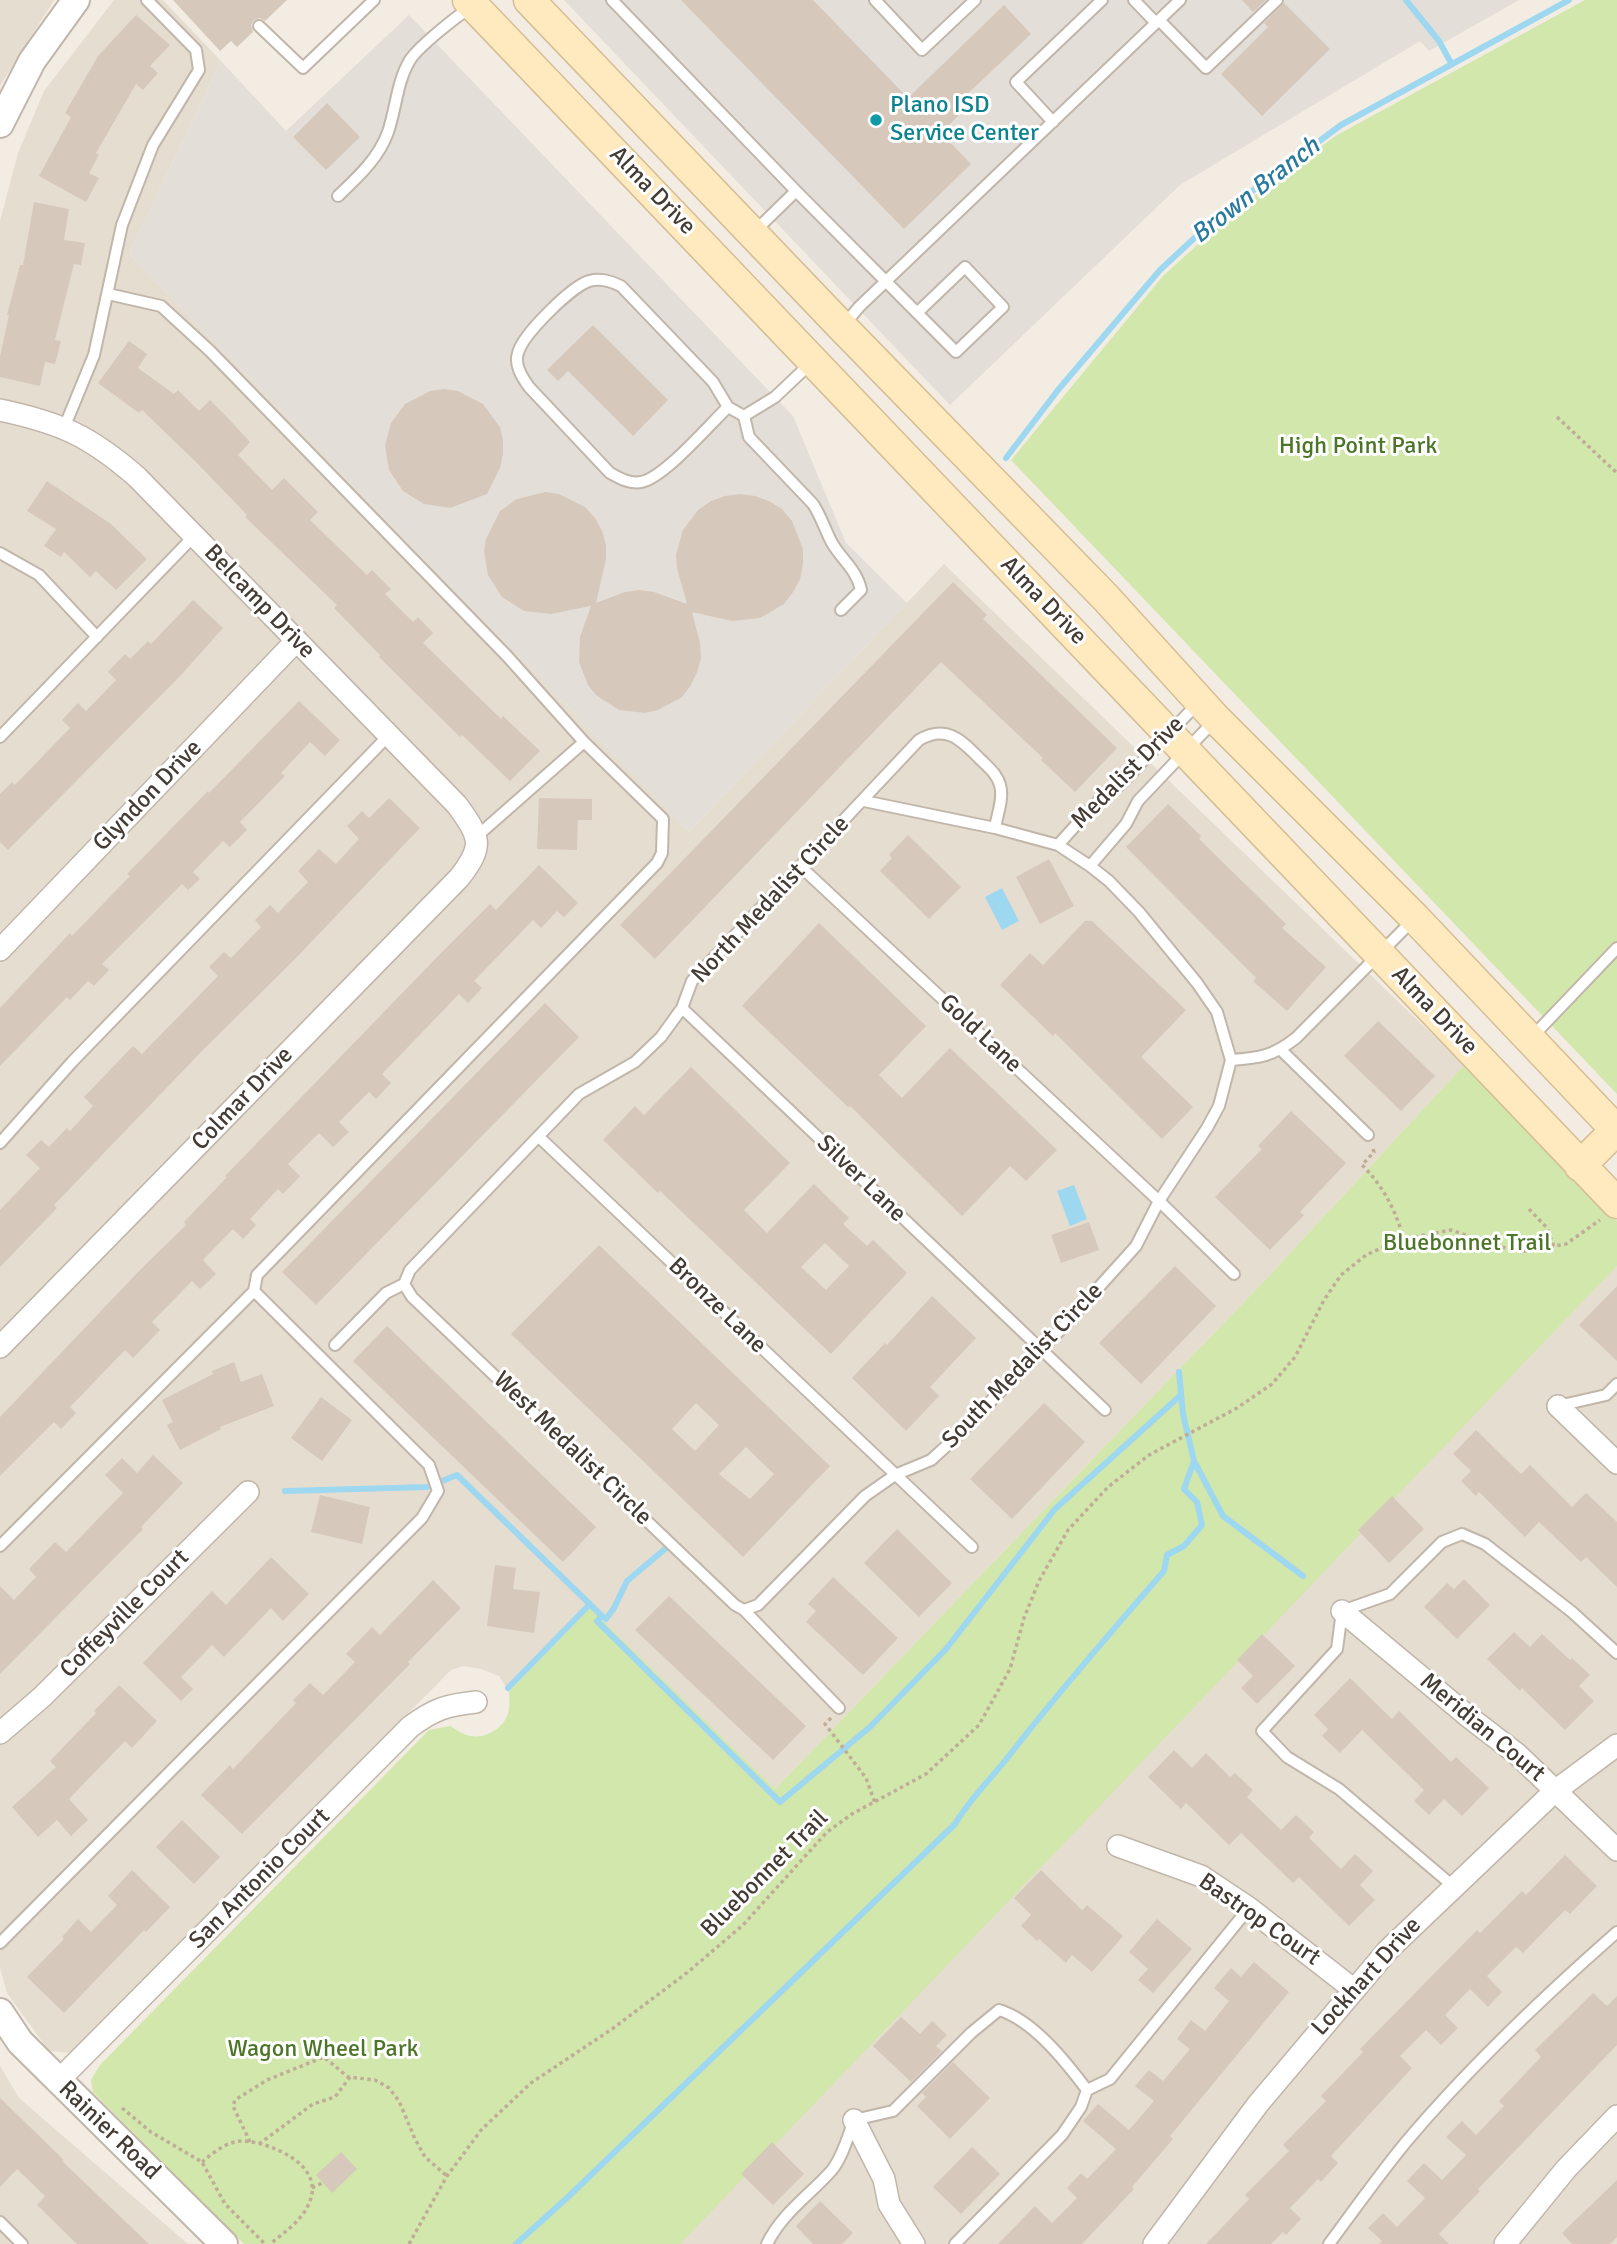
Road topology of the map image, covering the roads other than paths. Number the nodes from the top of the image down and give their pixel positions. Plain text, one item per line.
1 (76, 0) edge
2 (147, 0) edge
3 (373, 0) edge
4 (529, 0) edge
5 (612, 0) edge
6 (875, 0) edge
7 (975, 0) edge
8 (1102, 0) edge
9 (1134, 0) edge
10 (1180, 0) edge
11 (1277, 0) edge
12 (474, 2) edge
13 (1158, 21) junction
14 (259, 26) dead end
15 (1053, 122) junction
16 (0, 124) edge
17 (796, 191) junction
18 (338, 196) dead end
19 (752, 233) junction
20 (887, 281) junction
21 (108, 294) junction
22 (918, 312) junction
23 (842, 327) junction
24 (814, 360) junction
25 (728, 407) junction
26 (0, 410) edge
27 (744, 416) junction
28 (64, 428) junction
29 (194, 536) junction
30 (0, 554) edge
31 (841, 610) dead end
32 (97, 637) junction
33 (296, 641) junction
34 (1208, 710) junction
35 (389, 736) junction
36 (0, 737) edge
37 (584, 741) junction
38 (1177, 741) junction
39 (864, 801) junction
40 (995, 828) junction
41 (476, 841) junction
42 (1058, 845) junction
43 (1090, 866) junction
44 (801, 867) junction
45 (1415, 918) junction
46 (1617, 948) edge
47 (0, 950) edge
48 (1379, 954) junction
49 (681, 1008) junction
50 (1531, 1038) junction
51 (1281, 1050) junction
52 (1231, 1060) junction
53 (1617, 1130) edge
54 (1368, 1135) road end
55 (539, 1137) junction
56 (0, 1143) edge
57 (1580, 1166) junction
58 (1160, 1201) junction
59 (1612, 1209) edge
60 (1234, 1274) dead end
61 (404, 1284) junction
62 (254, 1291) junction
63 (335, 1345) dead end
64 (0, 1346) edge
65 (1040, 1350) junction
66 (1617, 1384) edge
67 (1558, 1406) joint
68 (1105, 1410) dead end
69 (1617, 1463) edge
70 (895, 1475) junction
71 (248, 1492) dead end
72 (0, 1546) edge
73 (972, 1548) dead end
74 (744, 1610) junction
75 (1342, 1611) junction
76 (1617, 1653) edge
77 (476, 1702) dead end
78 (839, 1708) road end
79 (0, 1733) edge
80 (1617, 1745) edge
81 (1555, 1791) junction
82 (1118, 1846) dead end
83 (1617, 1850) edge
84 (1452, 1886) junction
85 (1249, 1908) junction
86 (1617, 1932) edge
87 (0, 1943) edge
88 (1353, 1989) junction
89 (0, 2012) edge
90 (58, 2081) junction
91 (1087, 2090) junction
92 (1617, 2116) edge
93 (854, 2120) junction
94 (0, 2222) edge
95 (22, 2244) edge
96 (224, 2244) edge
97 (767, 2244) edge
98 (914, 2244) edge
99 (955, 2244) edge
100 (1154, 2244) edge
101 (1329, 2244) edge
102 (1505, 2244) edge

1 - 16 street
2 - 21 lane
3 - 14 lane
4 - 19 main road, Alma Drive
5 - 17 lane
6 - 7 lane
8 - 15 lane
9 - 13 lane
10 - 13 lane
11 - 13 lane
12 - 18 lane
12 - 24 main road, Alma Drive
13 - 15 lane
15 - 20 lane
17 - 19 lane
17 - 20 lane
19 - 23 main road, Alma Drive
20 - 22 lane
20 - 23 lane
21 - 28 lane
21 - 37 lane
22 - 22 lane
23 - 24 main road
23 - 34 main road, Alma Drive
24 - 27 lane
24 - 38 main road, Alma Drive
25 - 25 lane
25 - 27 lane
26 - 28 street, Belcamp Drive
27 - 31 lane
28 - 29 street, Belcamp Drive
29 - 32 lane
29 - 33 street, Belcamp Drive
30 - 32 lane
32 - 36 lane
33 - 35 street, Belcamp Drive
33 - 47 street, Glyndon Drive
34 - 38 lane, Medalist Drive
34 - 38 lane, Medalist Drive
34 - 45 main road, Alma Drive
35 - 41 street, Belcamp Drive
35 - 56 lane
37 - 41 lane
37 - 62 lane
38 - 42 lane, Medalist Drive
38 - 43 lane, Medalist Drive
38 - 48 main road, Alma Drive
39 - 40 lane
39 - 40 lane, North Medalist Circle
39 - 44 lane, North Medalist Circle
40 - 42 lane
41 - 64 street, Colmar Drive
42 - 43 lane
43 - 52 lane
44 - 49 lane, North Medalist Circle
44 - 58 lane, Gold Lane
45 - 48 lane
45 - 50 main road, Alma Drive
46 - 50 lane
48 - 51 lane
48 - 57 main road, Alma Drive
49 - 55 lane, North Medalist Circle
49 - 65 lane, Silver Lane
50 - 53 main road, Alma Drive
51 - 52 lane
51 - 54 lane
52 - 58 lane, South Medalist Circle
53 - 57 main road
55 - 61 lane, North Medalist Circle
55 - 70 lane, Bronze Lane
57 - 59 main road, Alma Drive
58 - 60 lane, Gold Lane
58 - 65 lane, South Medalist Circle
61 - 63 lane
61 - 74 lane, West Medalist Circle
62 - 72 lane
62 - 87 lane
65 - 68 lane, Silver Lane
65 - 70 lane, South Medalist Circle
66 - 67 lane
67 - 69 street
70 - 73 lane, Bronze Lane
70 - 74 lane, South Medalist Circle
71 - 79 street, Coffeyville Court
74 - 78 lane, West Medalist Circle
75 - 76 lane
75 - 81 street, Meridian Court
75 - 84 lane
77 - 90 street, San Antonio Court
80 - 81 street, Lockhart Drive
81 - 83 street, Meridian Court
81 - 84 street, Lockhart Drive
82 - 85 street, Bastrop Court
84 - 88 street, Lockhart Drive
85 - 88 street, Bastrop Court
85 - 91 lane
86 - 101 lane
88 - 100 street, Lockhart Drive
89 - 90 street, Rainier Road
90 - 96 street, Rainier Road
91 - 93 lane
91 - 99 lane
92 - 102 street
93 - 97 lane
93 - 98 street
94 - 95 lane

